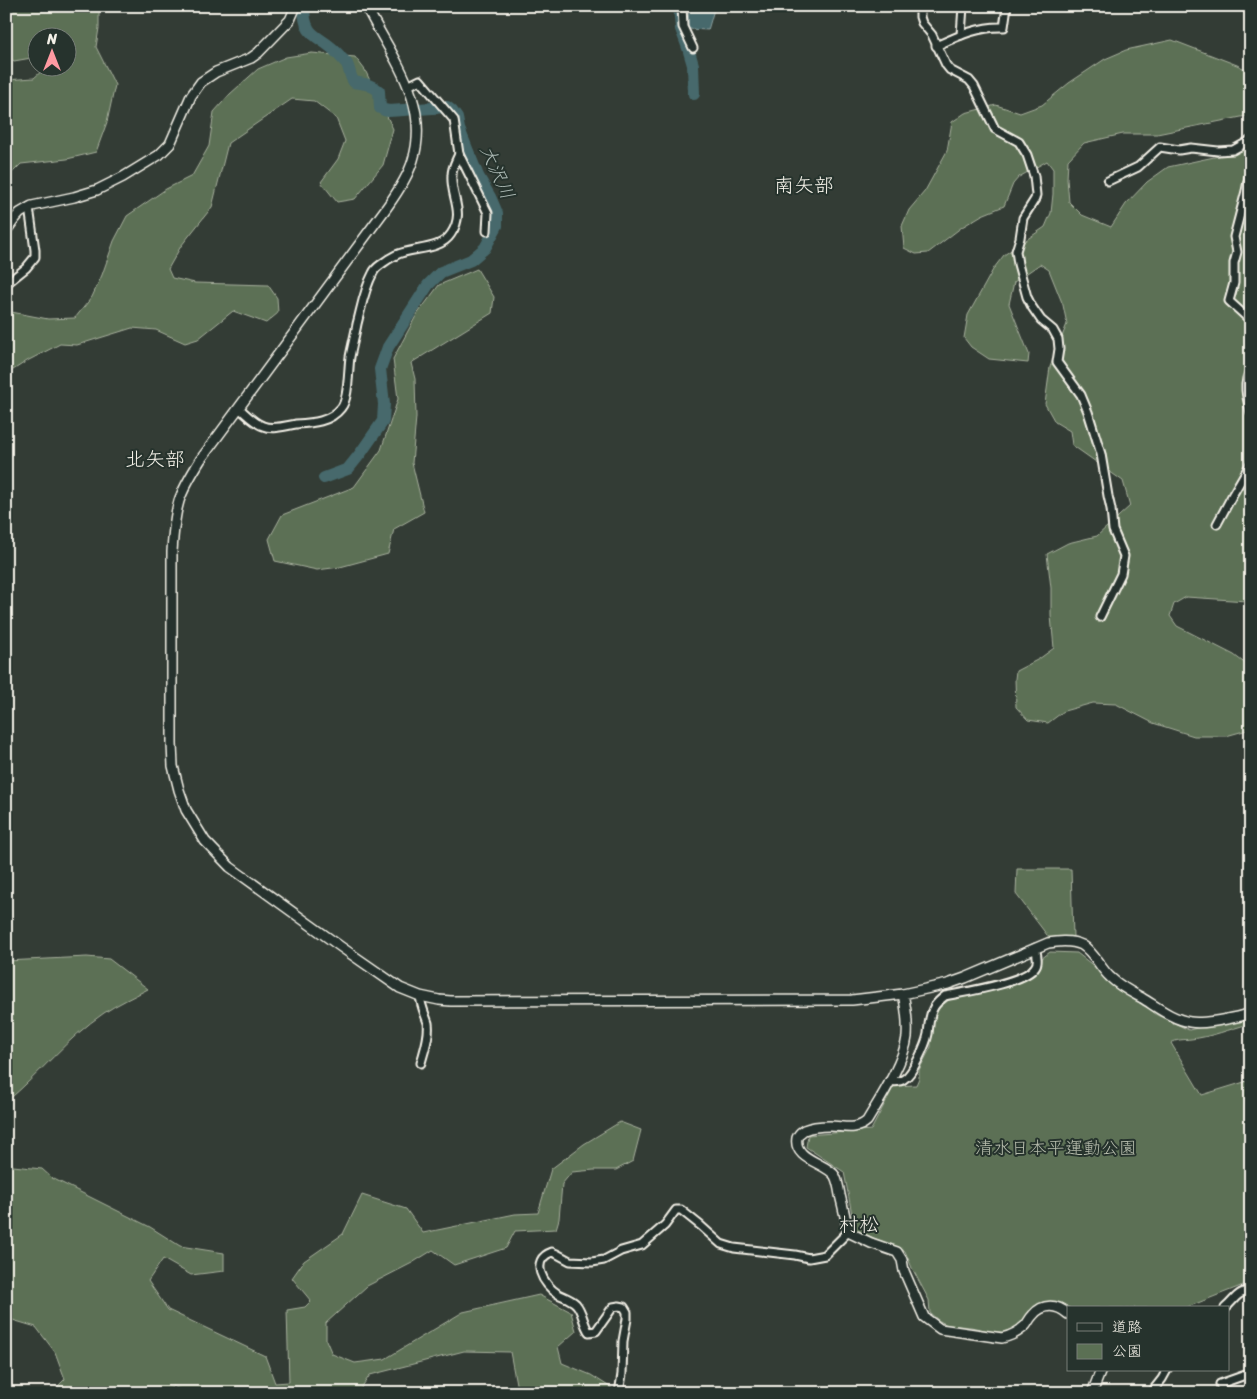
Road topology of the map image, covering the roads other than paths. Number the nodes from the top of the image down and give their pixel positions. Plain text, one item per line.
1 (296, 6) edge
2 (366, 6) edge
3 (682, 6) edge
4 (920, 6) edge
5 (963, 6) edge
6 (1007, 6) edge
7 (961, 35) junction
8 (936, 46) junction
9 (693, 48) dead end
10 (408, 86) junction
11 (1251, 140) edge
12 (459, 154) junction
13 (1251, 166) edge
14 (1108, 181) dead end
15 (29, 207) junction
16 (6, 231) edge
17 (487, 231) dead end
18 (6, 284) edge
19 (1251, 321) edge
20 (1251, 369) edge
21 (239, 408) junction
22 (1251, 413) edge
23 (1251, 463) edge
24 (1217, 524) dead end
25 (1100, 617) dead end
26 (1035, 948) junction
27 (903, 994) junction
28 (420, 996) junction
29 (1251, 1014) edge
30 (421, 1063) dead end
31 (889, 1081) junction
32 (848, 1232) junction
33 (1251, 1290) edge
34 (1227, 1306) edge
35 (1067, 1313) edge
36 (1100, 1372) edge
37 (1166, 1372) edge
38 (1251, 1373) edge
39 (618, 1393) edge
40 (1092, 1393) edge
41 (1151, 1393) edge
42 (1223, 1393) edge

1 - 15 street
2 - 10 street
3 - 9 street
4 - 8 street
5 - 7 street
6 - 7 street
7 - 8 street
8 - 25 street
10 - 12 street
10 - 21 street
11 - 14 street
12 - 17 street
12 - 21 street
13 - 19 street
15 - 16 street
15 - 18 street
20 - 22 street
21 - 28 street
23 - 24 street
26 - 27 street
26 - 29 street
26 - 31 street
27 - 28 street
27 - 31 street
28 - 30 street
31 - 32 street
32 - 35 street
32 - 39 street
33 - 34 street
36 - 40 street
37 - 41 street
38 - 42 street

